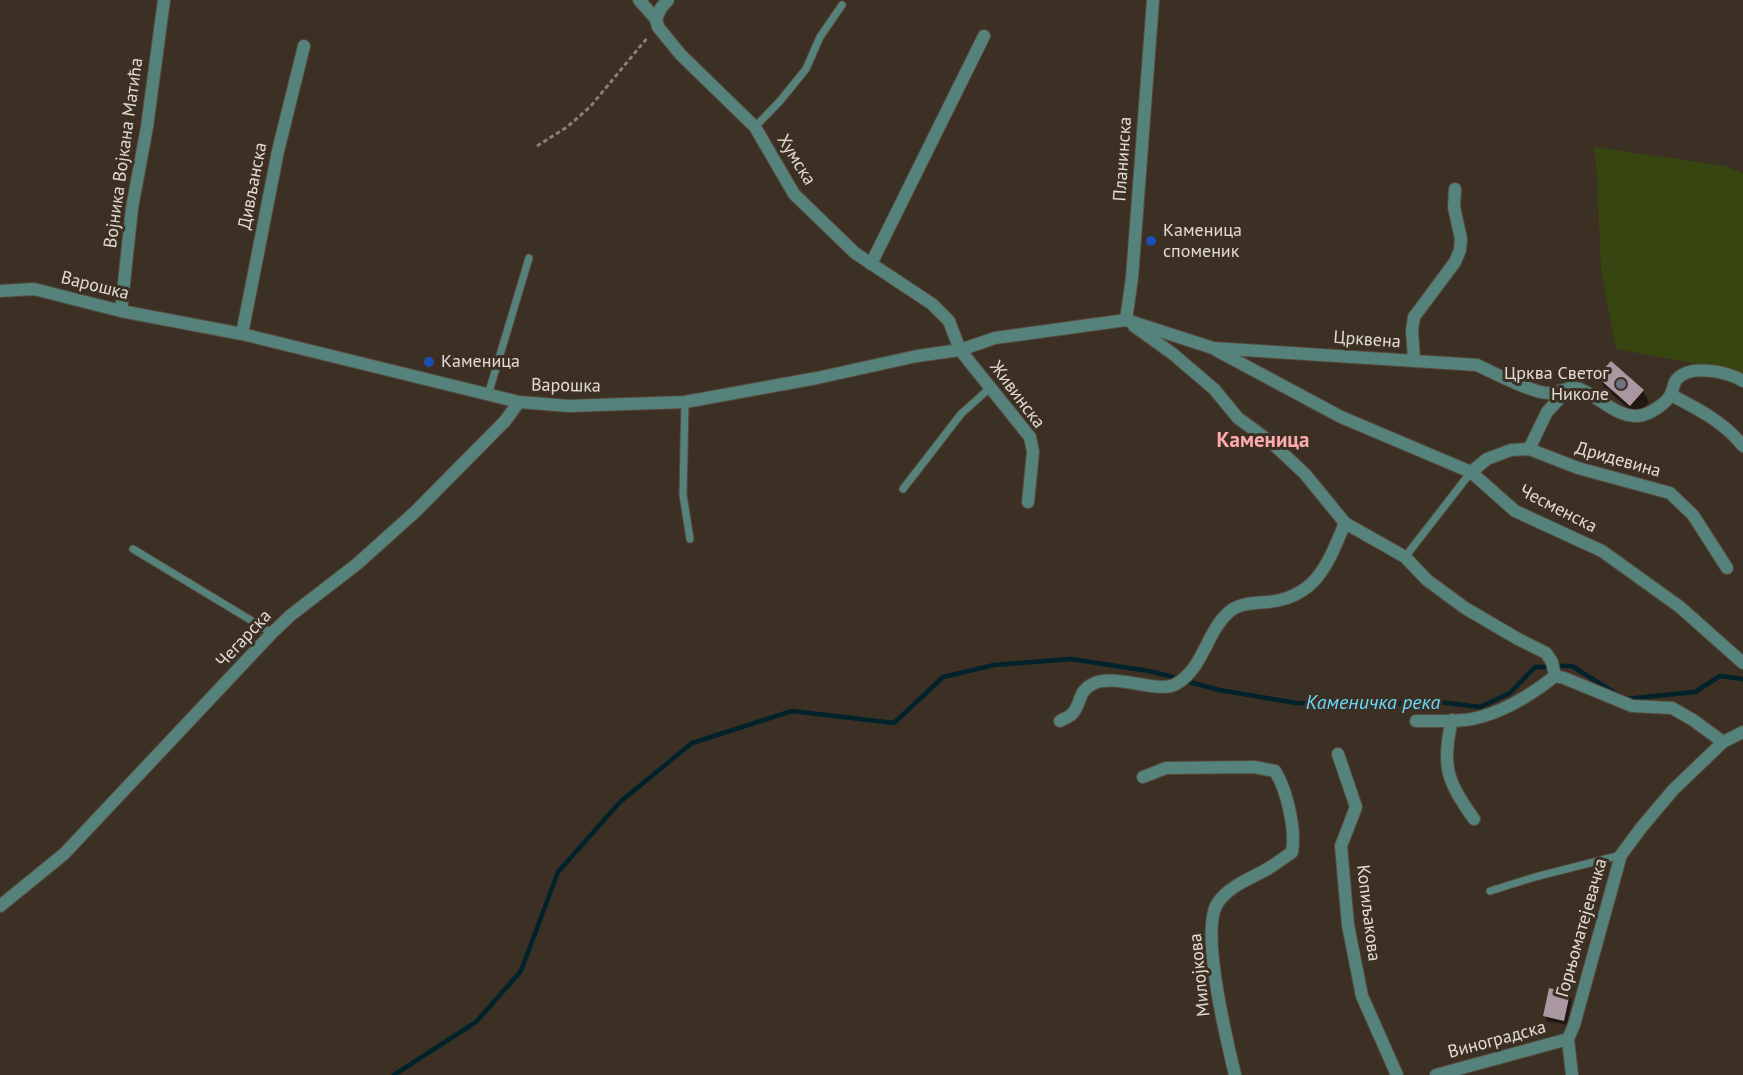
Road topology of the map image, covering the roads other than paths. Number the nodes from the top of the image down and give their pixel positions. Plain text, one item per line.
1 (164, 0) edge
2 (639, 0) edge
3 (668, 0) edge
4 (1153, 0) edge
5 (842, 5) dead end
6 (657, 23) junction
7 (984, 36) dead end
8 (304, 46) dead end
9 (755, 127) junction
10 (1455, 189) dead end
11 (529, 258) dead end
12 (872, 264) junction
13 (0, 291) edge
14 (121, 311) junction
15 (1126, 320) junction
16 (242, 334) junction
17 (1212, 348) junction
18 (960, 350) junction
19 (1414, 361) junction
20 (1743, 381) edge
21 (991, 387) junction
22 (1569, 387) junction
23 (488, 395) junction
24 (1671, 395) junction
25 (519, 402) junction
26 (685, 402) junction
27 (1743, 446) edge
28 (1529, 449) junction
29 (1471, 472) junction
30 (903, 489) dead end
31 (1028, 502) dead end
32 (1345, 523) junction
33 (690, 538) dead end
34 (133, 549) dead end
35 (1405, 557) junction
36 (1727, 568) dead end
37 (272, 633) junction
38 (1743, 663) edge
39 (1555, 676) junction
40 (1452, 720) junction
41 (1060, 721) dead end
42 (1416, 721) dead end
43 (1743, 732) edge
44 (1723, 742) junction
45 (1338, 754) dead end
46 (1143, 777) dead end
47 (1474, 819) dead end
48 (1621, 855) junction
49 (1490, 891) dead end
50 (0, 906) edge
51 (1568, 1039) junction
52 (1235, 1075) edge
53 (1397, 1075) edge
54 (1436, 1075) edge
55 (1572, 1075) edge

1 - 14 street, Војника Војкана Матића
2 - 6 street, Хумска
3 - 6 street
4 - 15 street, Планинска
5 - 9 lane
6 - 9 street, Хумска
7 - 12 street
8 - 16 street, Дивљанска
9 - 12 street, Хумска
10 - 19 street
11 - 23 lane
12 - 18 street, Хумска
13 - 14 street, Варошка
14 - 16 street, Варошка
15 - 17 street, Црквена
15 - 18 street, Црквена
15 - 32 street
16 - 23 street, Варошка
17 - 19 street, Црквена
17 - 29 street, Чесменска
18 - 21 street, Живинска
18 - 26 street, Варошка
19 - 22 street, Црквена
20 - 24 street, Црквена
21 - 30 lane
21 - 31 street, Живинска
22 - 24 street, Црквена
22 - 28 street
23 - 25 street, Варошка
24 - 27 street
25 - 26 street, Варошка
25 - 37 street, Чегарска
26 - 33 lane
28 - 29 street
28 - 36 street, Дридевина
29 - 35 lane
29 - 38 street, Чесменска
32 - 35 street
32 - 41 street
34 - 37 lane
35 - 39 street
37 - 50 street, Чегарска
39 - 40 street
39 - 44 street
40 - 42 street
40 - 47 street
43 - 44 street, Горњоматејевачка
44 - 48 street, Горњоматејевачка
45 - 53 street, Копиљакова
46 - 52 street, Милојкова
48 - 49 lane
48 - 51 street, Горњоматејевачка
51 - 54 street, Виноградска
51 - 55 street, Горњоматејевачка

